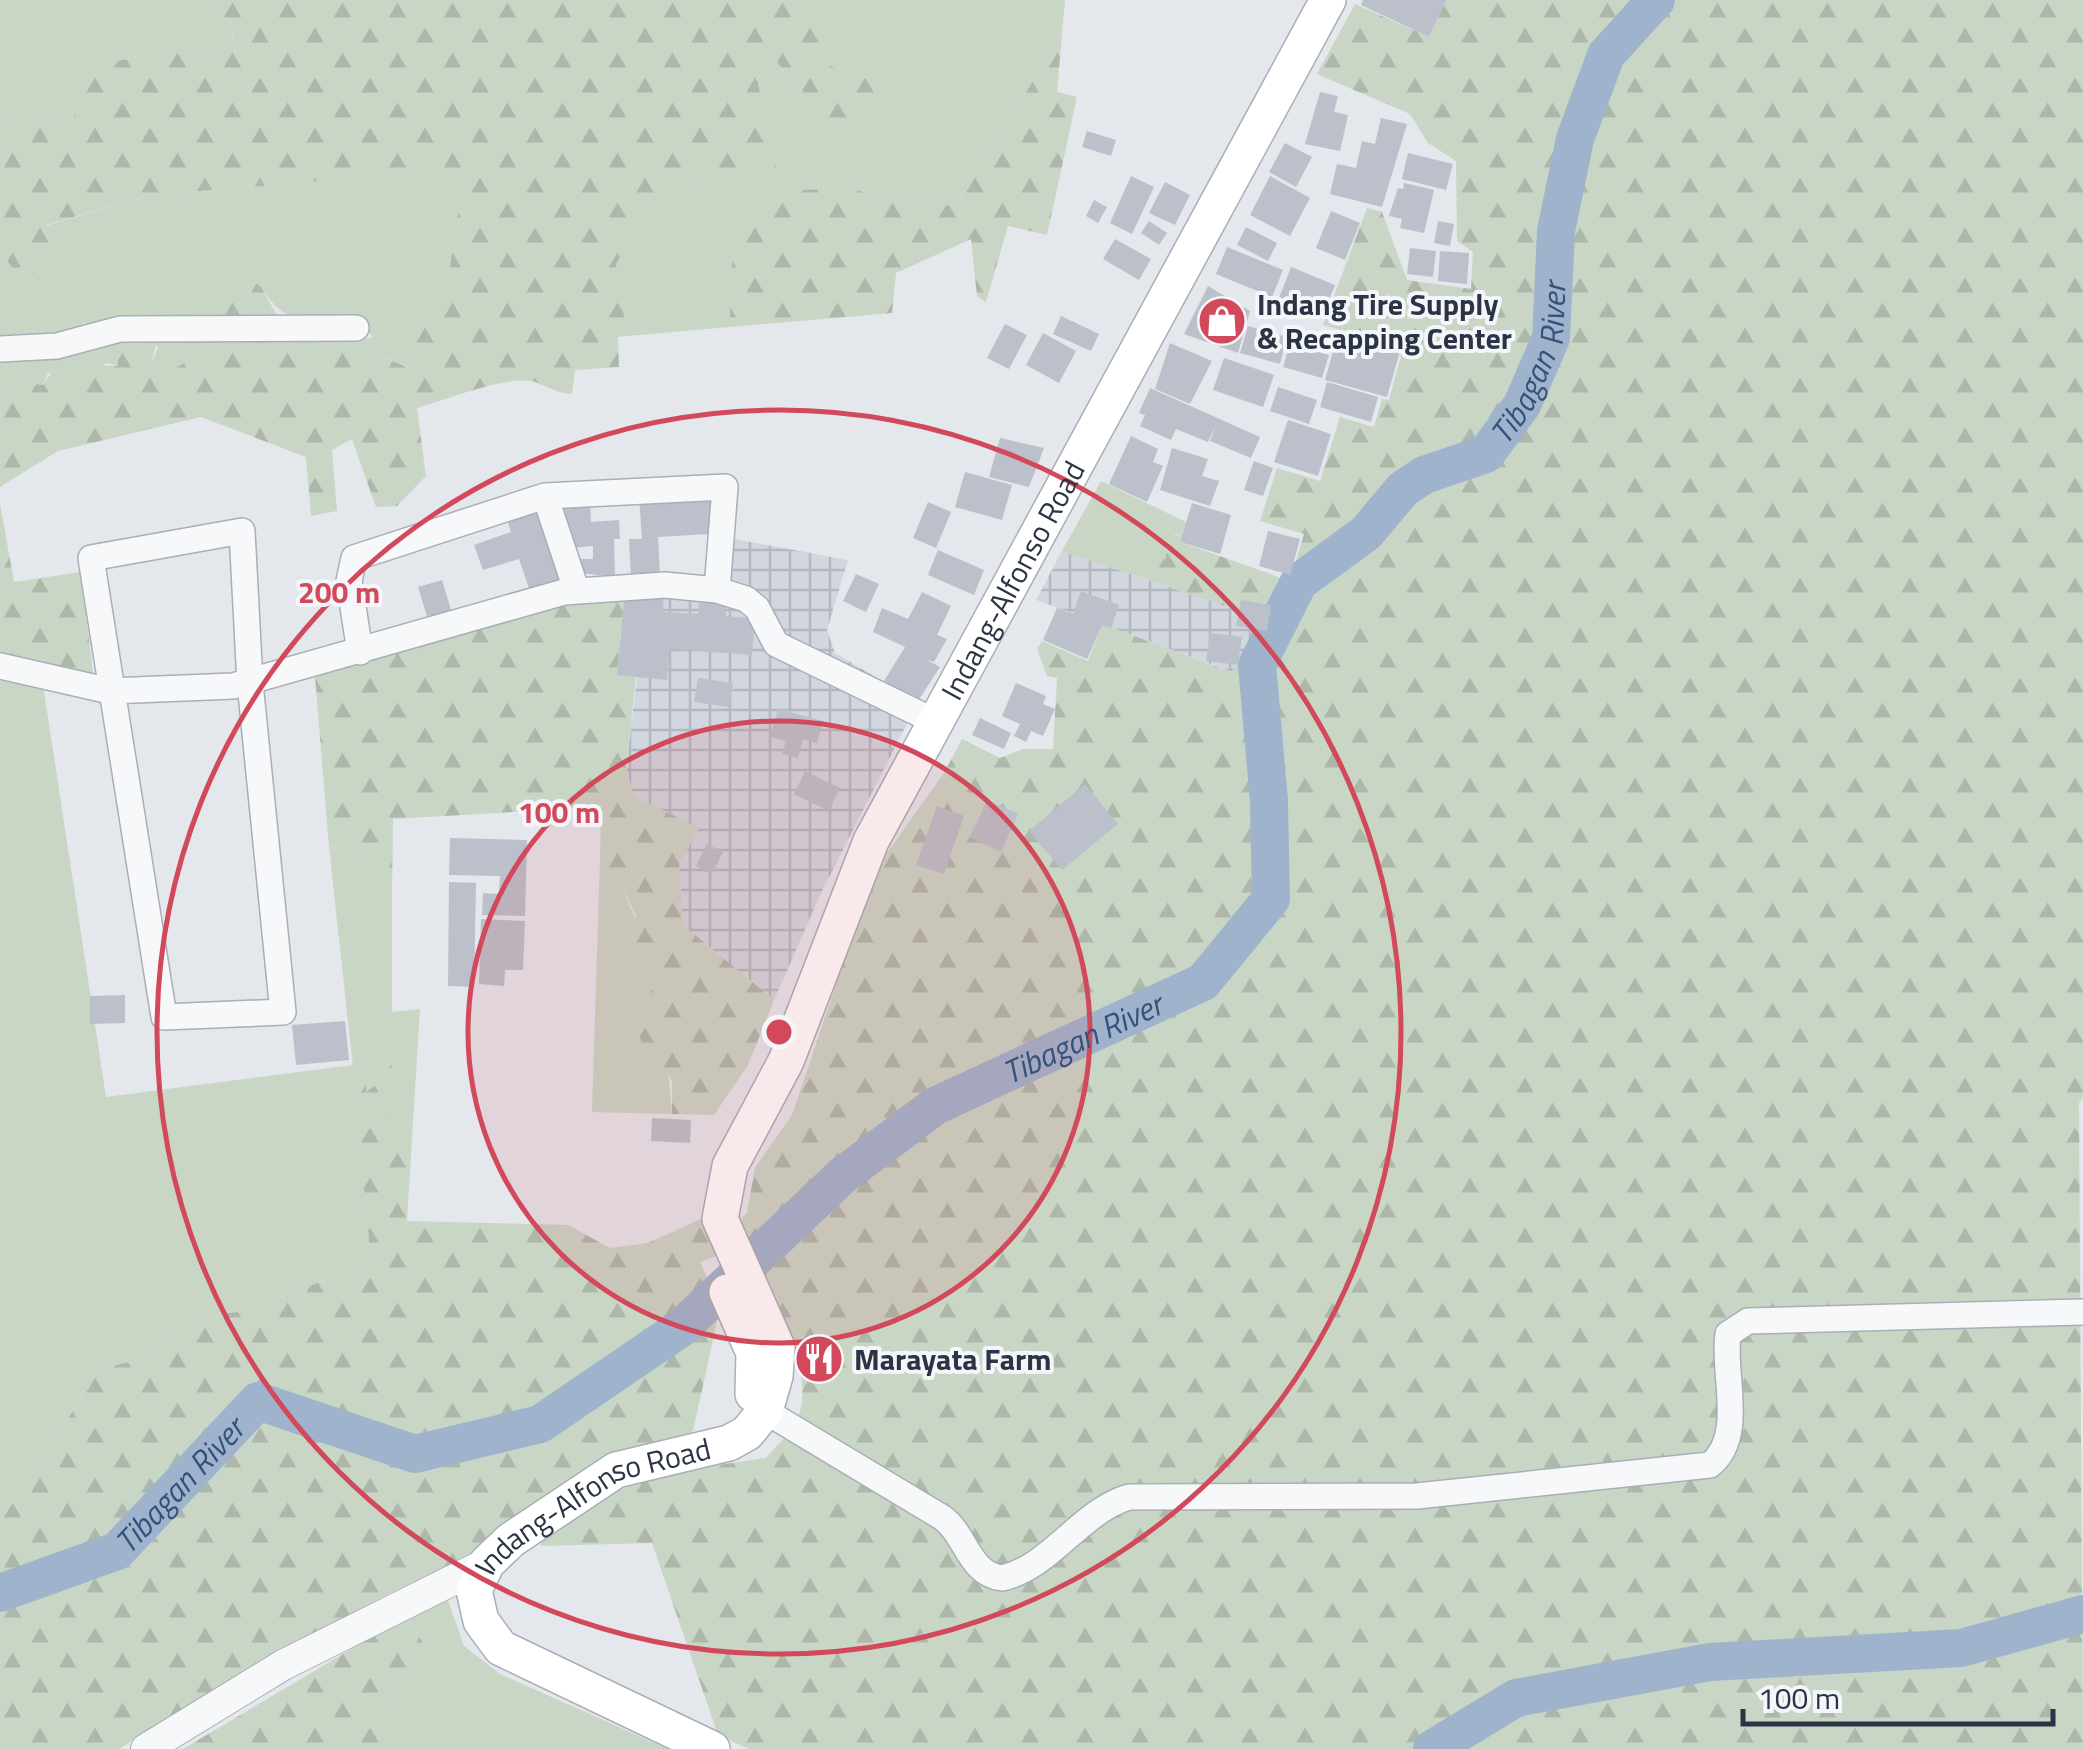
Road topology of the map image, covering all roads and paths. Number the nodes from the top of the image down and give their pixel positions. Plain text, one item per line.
1 (1328, 0) edge
2 (356, 328) dead end
3 (0, 348) edge
4 (546, 496) junction
5 (576, 589) junction
6 (718, 590) junction
7 (360, 652) junction
8 (0, 666) edge
9 (250, 683) junction
10 (110, 690) junction
11 (934, 721) junction
12 (2083, 1312) edge
13 (758, 1327) junction
14 (765, 1411) junction
15 (729, 1443) junction
16 (488, 1563) junction
17 (146, 1749) edge
18 (712, 1749) edge

1 - 11 main road, Indang-Alfonso Road
2 - 3 street
4 - 5 street
4 - 6 street
4 - 7 street
5 - 6 street
5 - 7 street
6 - 11 street
7 - 9 street
8 - 10 street
9 - 10 street
9 - 10 street
9 - 10 street
11 - 13 main road, Indang-Alfonso Road
12 - 14 street
13 - 14 main road, Indang-Alfonso Road
13 - 15 main road, Indang-Alfonso Road
14 - 15 main road, Indang-Alfonso Road
15 - 16 main road, Indang-Alfonso Road
16 - 17 street
16 - 18 main road, Indang-Alfonso Road

